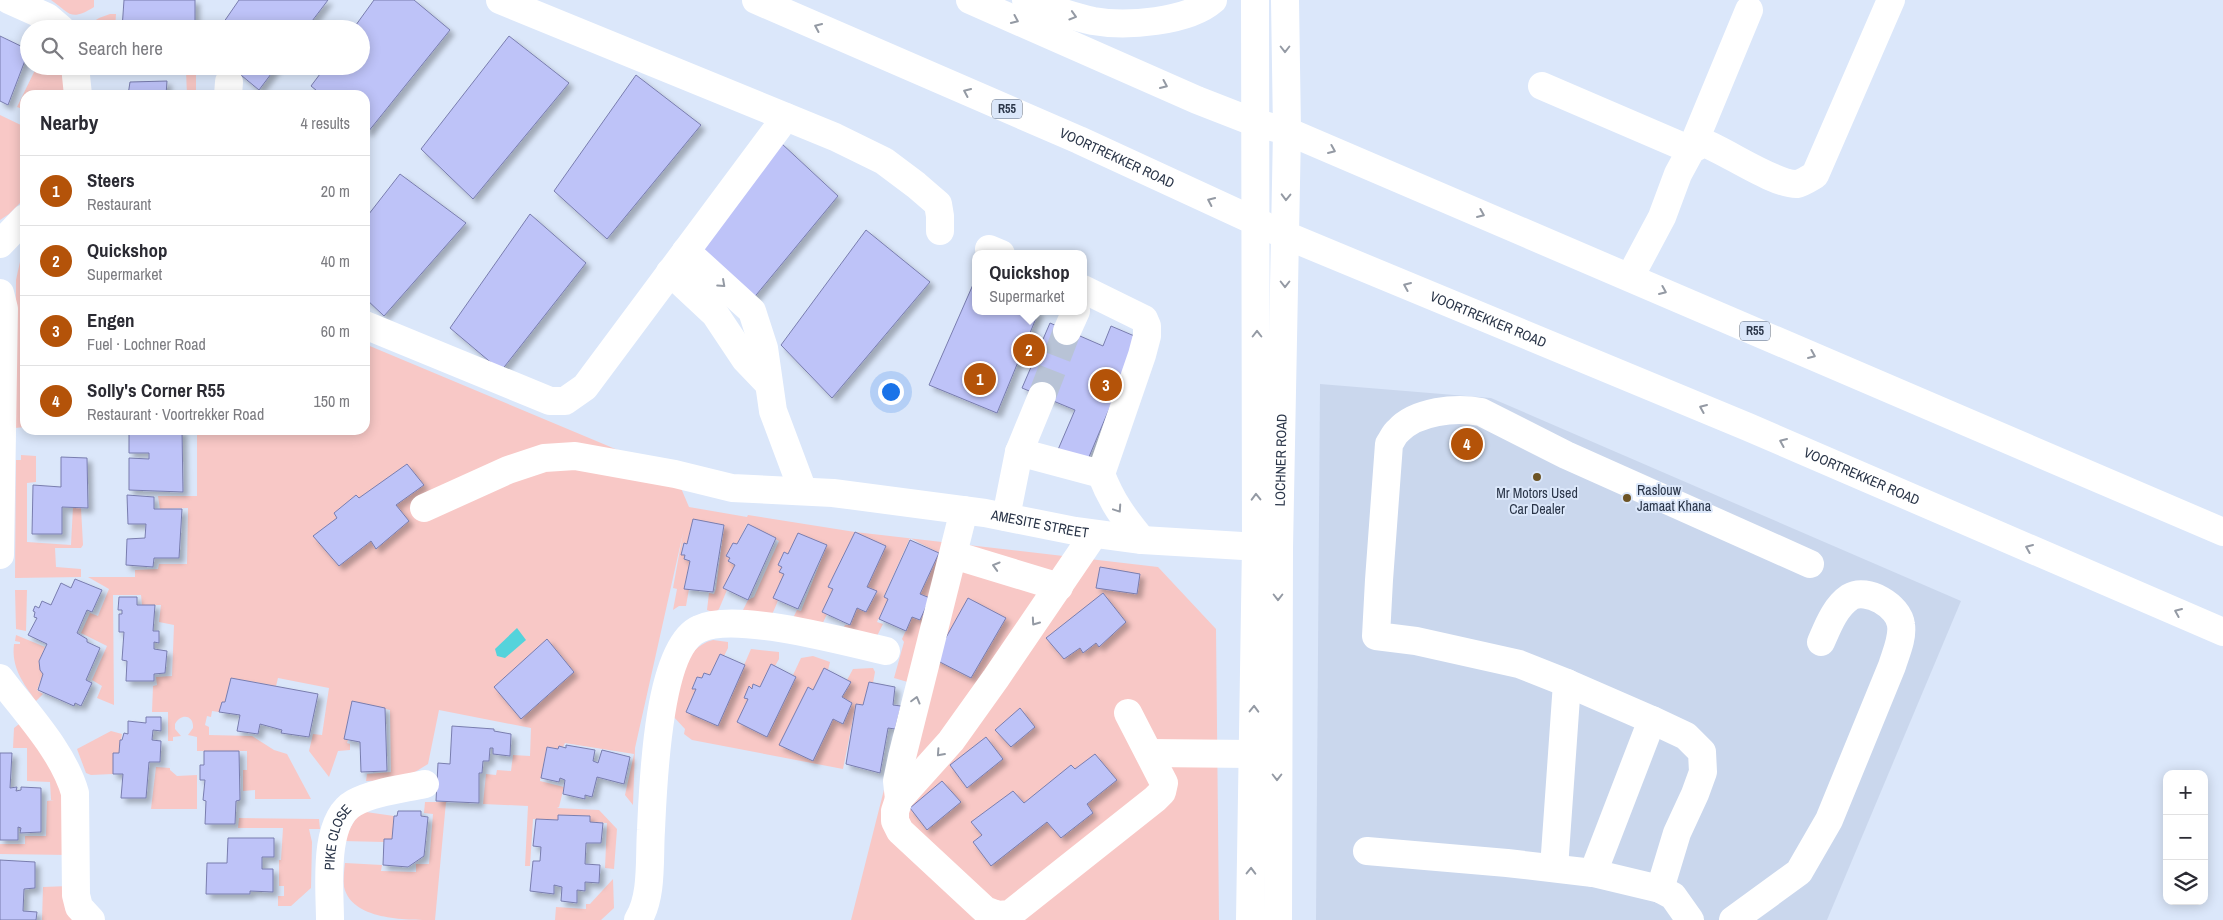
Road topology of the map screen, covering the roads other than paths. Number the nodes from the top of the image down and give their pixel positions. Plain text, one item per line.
1 (9, 0) edge
2 (500, 0) edge
3 (756, 0) edge
4 (970, 0) edge
5 (1026, 0) edge
6 (1213, 0) edge
7 (1255, 0) edge
8 (1285, 0) edge
9 (1891, 0) edge
10 (1749, 10) dead end
11 (50, 20) edge
12 (76, 75) edge
13 (1542, 86) dead end
14 (77, 90) edge
15 (786, 117) junction
16 (1256, 123) junction
17 (1287, 131) junction
18 (1691, 150) junction
19 (1256, 222) junction
20 (20, 223) edge
21 (940, 231) dead end
22 (1285, 235) junction
23 (0, 244) edge
24 (678, 262) junction
25 (1630, 277) junction
26 (0, 293) edge
27 (1087, 306) edge
28 (370, 327) edge
29 (1042, 396) tunnel mouth
30 (1019, 452) junction
31 (1100, 474) junction
32 (803, 491) junction
33 (424, 508) dead end
34 (964, 510) junction
35 (1006, 517) junction
36 (2223, 532) edge
37 (1094, 534) junction
38 (1142, 540) junction
39 (1268, 547) junction
40 (0, 555) edge
41 (954, 555) junction
42 (1810, 564) dead end
43 (1059, 587) junction
44 (2223, 632) edge
45 (1821, 642) dead end
46 (886, 650) dead end
47 (0, 678) edge
48 (1568, 682) junction
49 (1128, 713) dead end
50 (1652, 720) junction
51 (1149, 753) junction
52 (1253, 754) junction
53 (425, 784) dead end
54 (899, 799) junction
55 (1367, 851) dead end
56 (1554, 868) junction
57 (1593, 873) junction
58 (1660, 889) junction
59 (91, 920) edge
60 (330, 920) edge
61 (638, 920) edge
62 (1250, 920) edge
63 (1278, 920) edge
64 (1690, 920) edge
65 (1733, 920) edge

1 - 11 street
2 - 15 street
19 -> 3 street, VOORTREKKER ROAD / R55
4 -> 16 street, R55
5 -> 6 street
7 - 16 street, LOCHNER ROAD
8 -> 17 street, LOCHNER ROAD
9 - 18 street
10 - 18 street
12 - 14 street
13 - 18 street
15 - 21 street
15 - 24 street
16 - 17 street, R55
16 - 19 street, LOCHNER ROAD
17 -> 22 street, LOCHNER ROAD
17 -> 25 street, R55
18 - 25 street
19 - 22 street, VOORTREKKER ROAD / R55
39 -> 19 street, LOCHNER ROAD
20 - 23 street
22 -> 39 street, LOCHNER ROAD
44 -> 22 street, VOORTREKKER ROAD / R55
24 - 28 street
24 - 32 street
25 -> 36 street, R55
26 - 40 street
27 - 31 street
29 - 30 street
30 - 31 street
30 - 35 street
31 -> 38 street
32 - 33 street, AMESITE STREET
32 - 34 street, AMESITE STREET
34 - 35 street, AMESITE STREET
34 - 41 street
35 - 37 street, AMESITE STREET
37 - 38 street, AMESITE STREET
37 - 43 street
38 - 39 street, AMESITE STREET
52 -> 39 street, LOCHNER ROAD
39 -> 63 street, LOCHNER ROAD
43 -> 41 street
54 -> 41 street
42 - 48 street
43 -> 54 street
45 - 65 street
46 - 61 street
47 - 59 street
48 - 50 street
48 - 56 street
49 - 51 street
50 - 57 street
50 - 58 street
51 - 52 street
51 - 54 street
62 -> 52 street, LOCHNER ROAD
53 - 60 street, PIKE CLOSE
55 - 56 street
56 - 57 street
57 - 58 street
58 - 64 street

